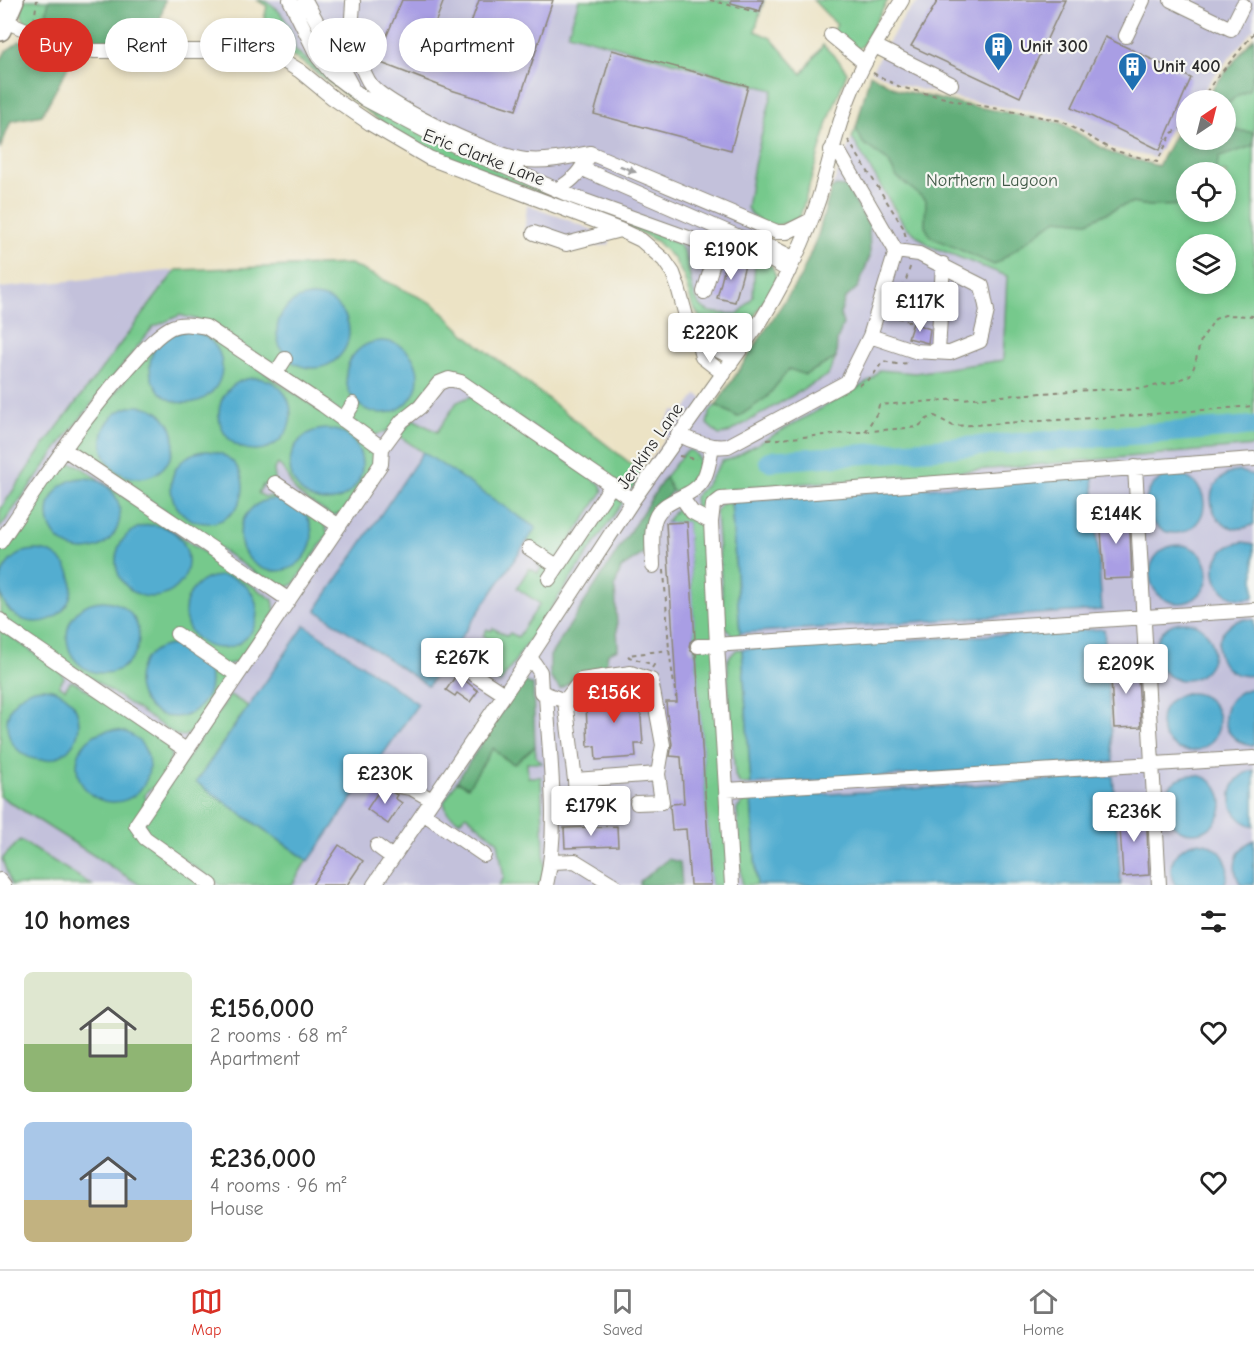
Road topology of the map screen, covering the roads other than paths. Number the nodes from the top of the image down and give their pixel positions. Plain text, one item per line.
1 (13, 0) edge
2 (290, 0) edge
3 (305, 0) edge
4 (902, 0) edge
5 (1143, 0) edge
6 (1171, 0) edge
7 (353, 1) edge
8 (1243, 4) dead end
9 (315, 18) edge
10 (1, 21) edge
11 (831, 35) dead end
12 (1126, 36) dead end
13 (308, 37) edge
14 (874, 46) junction
15 (865, 63) junction
16 (330, 72) edge
17 (343, 72) edge
18 (951, 84) dead end
19 (355, 90) junction
20 (831, 150) junction
21 (590, 153) junction
22 (583, 169) junction
23 (558, 189) junction
24 (811, 220) junction
25 (620, 230) junction
26 (534, 233) dead end
27 (719, 243) junction
28 (896, 251) junction
29 (943, 264) junction
30 (792, 265) junction
31 (704, 292) dead end
32 (870, 336) junction
33 (698, 341) junction
34 (938, 352) junction
35 (734, 358) junction
36 (285, 359) dead end
37 (276, 374) junction
38 (724, 374) junction
39 (353, 405) dead end
40 (343, 420) junction
41 (678, 434) junction
42 (712, 446) junction
43 (382, 448) junction
44 (64, 449) junction
45 (1254, 459) edge
46 (1135, 467) junction
47 (275, 483) dead end
48 (612, 484) junction
49 (682, 498) junction
50 (633, 500) junction
51 (711, 522) junction
52 (339, 526) junction
53 (0, 542) edge
54 (529, 548) dead end
55 (557, 566) junction
56 (658, 566) road end
57 (549, 579) dead end
58 (289, 600) junction
59 (1254, 610) edge
60 (1143, 618) junction
61 (0, 620) edge
62 (177, 634) dead end
63 (717, 645) junction
64 (698, 646) dead end
65 (530, 657) junction
66 (461, 666) dead end
67 (237, 675) junction
68 (504, 694) junction
69 (546, 694) junction
70 (566, 701) junction
71 (186, 750) junction
72 (1254, 758) edge
73 (1152, 765) junction
74 (658, 774) junction
75 (388, 779) dead end
76 (575, 780) junction
77 (727, 790) junction
78 (432, 800) junction
79 (576, 801) dead end
80 (637, 803) dead end
81 (423, 813) junction
82 (377, 846) dead end
83 (484, 855) dead end
84 (392, 857) junction
85 (552, 862) junction
86 (0, 880) edge
87 (4, 885) edge
88 (211, 885) edge
89 (374, 885) edge
90 (546, 885) edge
91 (614, 885) edge
92 (732, 885) edge
93 (1159, 885) edge

1 - 10 highway
2 - 13 street
3 - 9 street
4 - 14 street, Jenkins Lane
5 - 12 street
6 - 8 street
7 - 21 street
10 - 25 street, Eric Clarke Lane
11 - 15 street
14 - 15 street, Jenkins Lane
14 - 18 street
15 - 20 street, Jenkins Lane
16 - 19 street
17 - 19 street
19 - 23 street
20 - 24 street, Jenkins Lane
20 - 28 street
21 - 22 street
21 -> 24 street
22 - 23 street
22 - 30 street
23 - 27 street
24 - 30 street, Jenkins Lane
25 - 26 street
25 - 33 street, Eric Clarke Lane
27 - 30 street
27 - 31 street
28 - 29 street
28 - 32 street
29 - 34 street
29 - 34 street
30 - 35 street, Jenkins Lane
32 - 34 street
32 - 42 street
33 - 35 street
33 - 38 street, Eric Clarke Lane
35 - 38 street, Jenkins Lane
36 - 37 street
37 - 40 street
37 - 44 street
38 - 41 street, Jenkins Lane
39 - 40 street
40 - 43 street
41 - 42 street
41 - 50 street, Jenkins Lane
42 - 49 street
43 - 48 street
43 - 52 street
44 - 53 street
44 - 58 street
45 - 46 street
46 - 51 street
46 - 60 street
47 - 52 street
48 - 50 street
48 - 55 street
49 - 51 street
49 - 56 street
50 - 65 street, Jenkins Lane
51 - 63 street
52 - 58 street
54 - 55 street
55 - 57 street
58 - 67 street
59 - 60 street
60 - 63 street
60 - 73 street
61 - 71 street
62 - 67 street
63 - 64 street
63 - 77 street
65 - 68 street, Jenkins Lane
65 - 69 street
66 - 68 street
67 - 71 street
68 - 78 street, Jenkins Lane
69 - 70 street
69 - 85 street
70 - 74 street
70 - 76 street
71 - 88 street
72 - 73 street
73 - 77 street
73 - 93 street
74 - 76 street
74 - 80 street
75 - 78 street
76 - 79 street
77 - 92 street
78 - 81 street, Jenkins Lane
81 - 83 street
81 - 84 street, Jenkins Lane
82 - 84 street
84 - 89 street, Jenkins Lane
85 - 90 street
85 - 91 street
86 - 87 street

